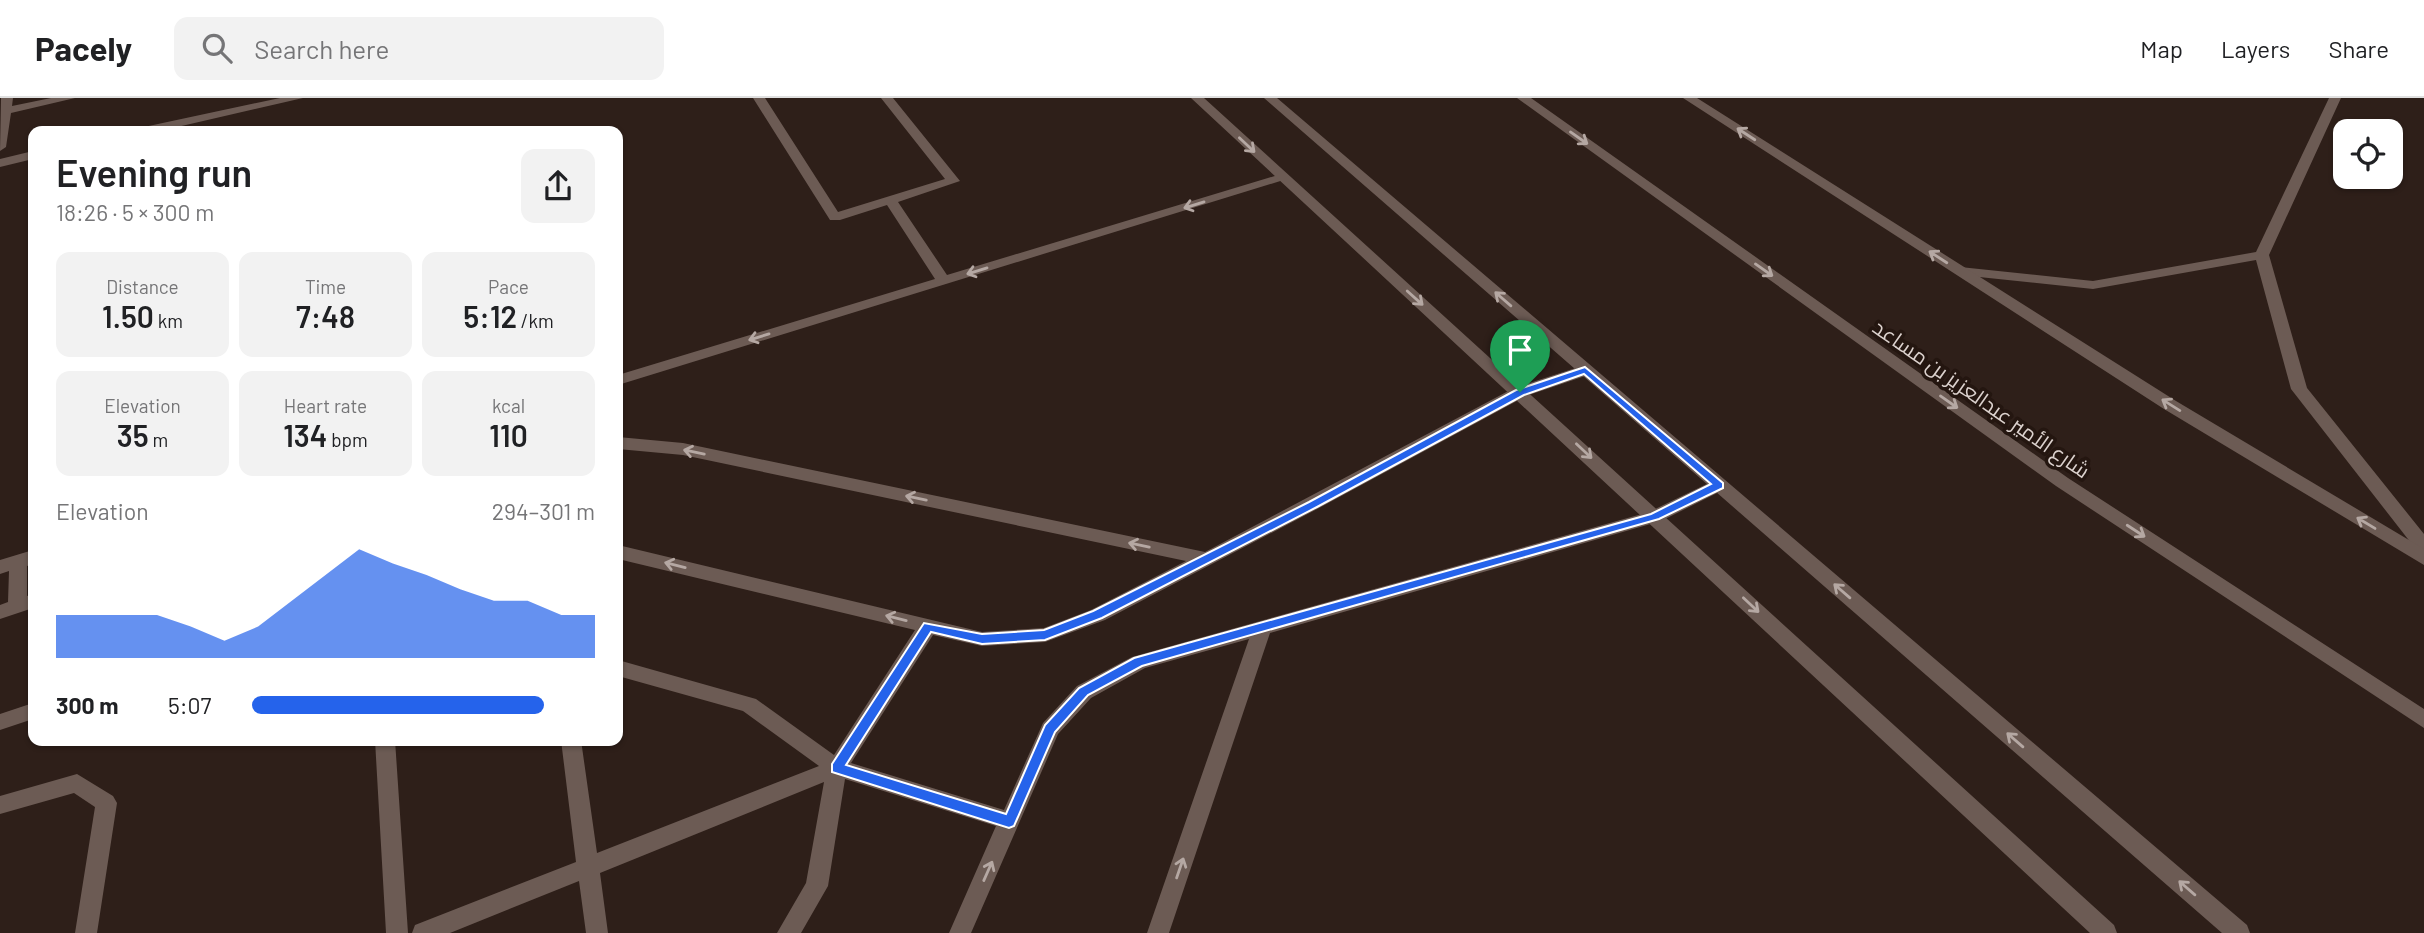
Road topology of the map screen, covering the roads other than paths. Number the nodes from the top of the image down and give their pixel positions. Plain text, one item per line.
1 (69, 98) edge
2 (297, 98) edge
3 (759, 98) edge
4 (887, 98) edge
5 (1197, 98) edge
6 (1270, 98) edge
7 (1523, 98) edge
8 (1689, 98) edge
9 (2335, 98) edge
10 (4, 107) edge
11 (167, 126) edge
12 (0, 147) edge
13 (28, 156) edge
14 (0, 163) edge
15 (1283, 178) junction
16 (890, 200) junction
17 (2262, 255) junction
18 (1960, 271) junction
19 (944, 281) junction
20 (1585, 370) junction
21 (623, 378) edge
22 (1520, 392) junction
23 (623, 443) edge
24 (1719, 485) junction
25 (1655, 517) junction
26 (2424, 547) edge
27 (623, 553) edge
28 (2424, 558) edge
29 (1206, 559) junction
30 (17, 562) edge
31 (17, 607) edge
32 (928, 626) junction
33 (1262, 628) junction
34 (623, 669) edge
35 (17, 716) edge
36 (2424, 720) edge
37 (0, 732) edge
38 (386, 746) edge
39 (572, 746) edge
40 (837, 768) junction
41 (0, 804) edge
42 (1009, 821) junction
43 (588, 867) junction
44 (2094, 930) edge
45 (86, 933) edge
46 (397, 933) edge
47 (423, 933) edge
48 (597, 933) edge
49 (788, 933) edge
50 (960, 933) edge
51 (1158, 933) edge
52 (2239, 933) edge

1 - 10 street
2 - 11 street
3 - 16 street
4 - 16 street
5 -> 15 street
20 -> 6 street
7 -> 36 street, شارع الأمير عبدالعزيز بن مساعد
18 -> 8 street
9 - 17 street
10 - 12 street
13 - 14 street
15 -> 19 street
15 -> 22 street
16 - 19 street
17 - 18 street
17 - 26 street
28 -> 18 street
19 -> 21 street
20 - 22 street
20 - 24 street
22 -> 25 street
22 - 29 street
29 -> 23 street
24 - 25 street
52 -> 24 street
25 - 33 street
25 -> 44 street
32 -> 27 street
29 - 32 street
30 - 31 street
32 - 40 street
33 - 42 street
51 -> 33 street
34 - 40 street
35 - 37 street
38 - 46 street
39 - 43 street
40 - 42 street
40 - 43 street
40 - 49 street
41 - 45 street
50 -> 42 street
43 - 47 street
43 - 48 street

